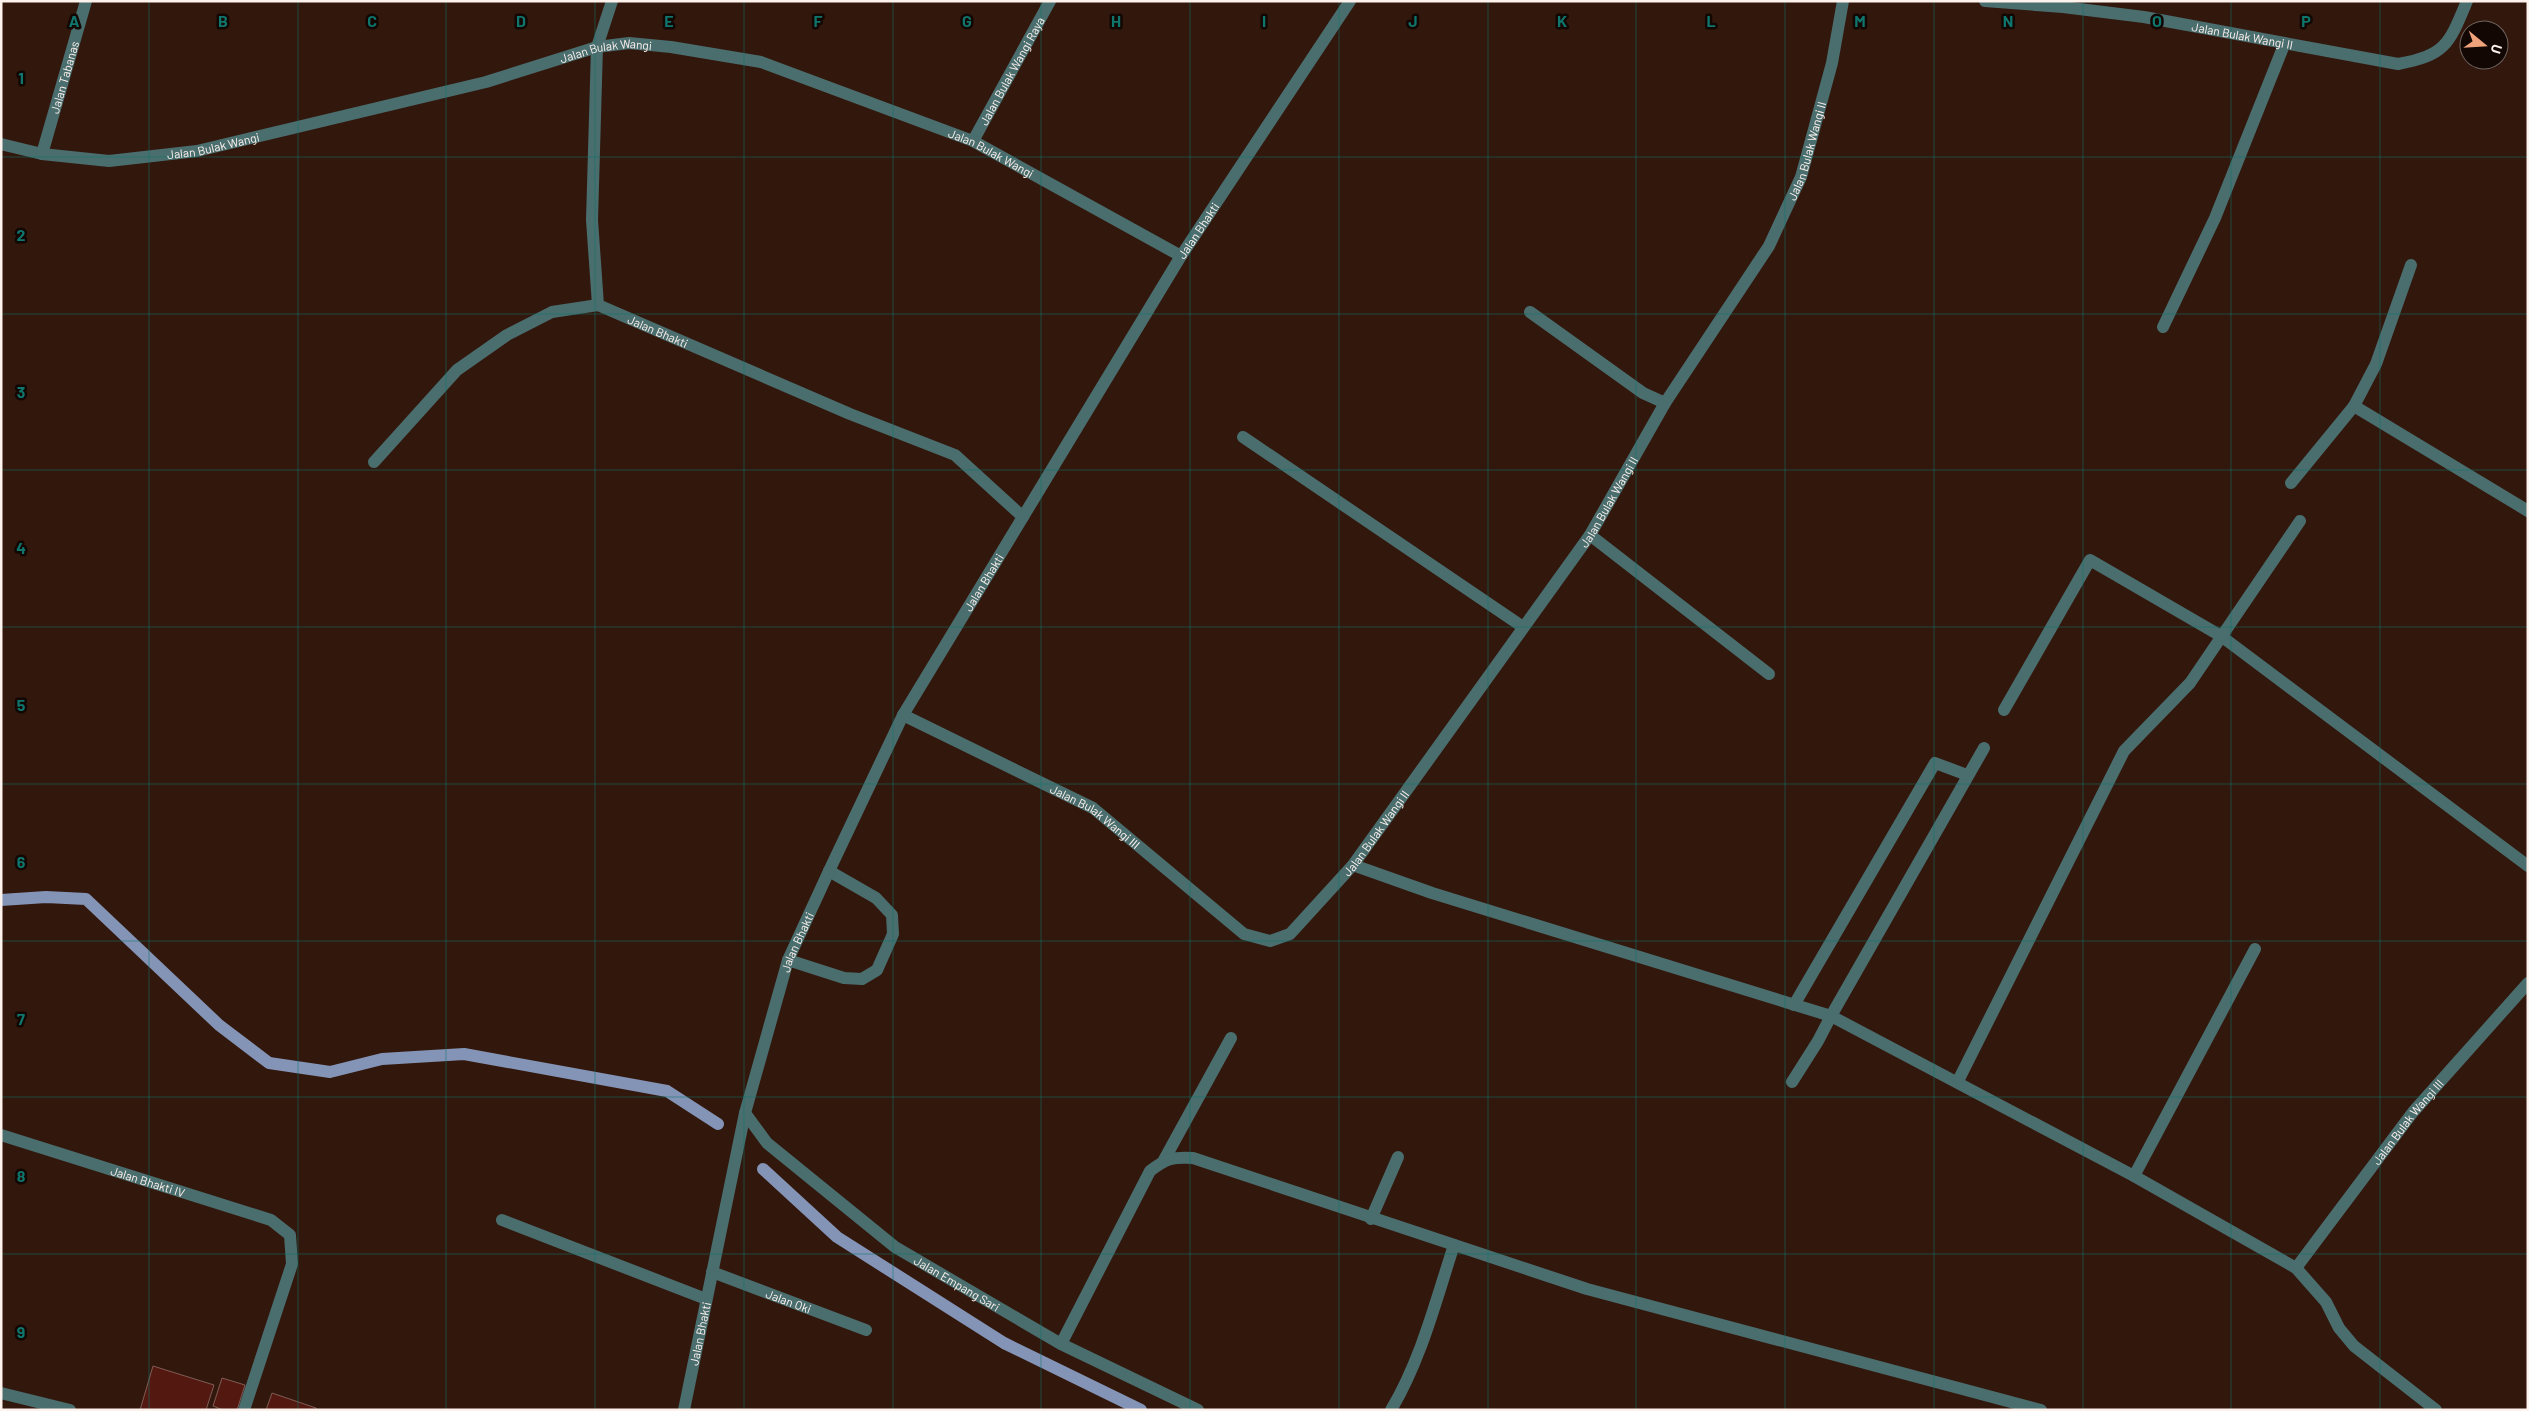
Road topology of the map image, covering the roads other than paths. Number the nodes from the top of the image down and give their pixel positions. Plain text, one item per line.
1 (86, 1) edge
2 (612, 1) edge
3 (1050, 1) edge
4 (1350, 1) edge
5 (1843, 1) edge
6 (1985, 1) edge
7 (2467, 1) edge
8 (2284, 45) junction
9 (596, 47) junction
10 (973, 141) junction
11 (1, 144) edge
12 (42, 154) junction
13 (1181, 256) junction
14 (2411, 265) dead end
15 (598, 305) junction
16 (1530, 312) dead end
17 (2163, 327) dead end
18 (1665, 403) junction
19 (2354, 406) junction
20 (1243, 437) dead end
21 (374, 462) dead end
22 (2291, 483) dead end
23 (2528, 511) edge
24 (1023, 518) junction
25 (2300, 521) dead end
26 (1590, 535) junction
27 (1523, 627) junction
28 (2221, 636) junction
29 (1769, 674) dead end
30 (2004, 710) dead end
31 (903, 715) junction
32 (1984, 748) dead end
33 (1967, 775) junction
34 (1353, 864) junction
35 (2528, 866) edge
36 (829, 871) junction
37 (1270, 941) joint
38 (2255, 949) dead end
39 (788, 960) junction
40 (2528, 983) edge
41 (1794, 1005) junction
42 (1831, 1016) junction
43 (1231, 1038) dead end
44 (1958, 1081) junction
45 (1792, 1082) dead end
46 (745, 1113) junction
47 (1, 1135) edge
48 (1398, 1157) dead end
49 (1164, 1160) junction
50 (2134, 1176) junction
51 (1372, 1219) junction
52 (502, 1220) dead end
53 (1454, 1246) junction
54 (2296, 1268) junction
55 (712, 1272) junction
56 (706, 1299) junction
57 (866, 1330) dead end
58 (1061, 1344) junction
59 (1, 1393) edge
60 (70, 1410) edge
61 (244, 1410) edge
62 (684, 1410) edge
63 (1198, 1410) edge
64 (1391, 1410) edge
65 (2041, 1410) edge
66 (2436, 1410) edge

1 - 12 street, Jalan Tabanas
2 - 9 street
3 - 10 street, Jalan Bulak Wangi Raya
4 - 13 street, Jalan Bhakti
5 - 18 street, Jalan Bulak Wangi II
6 - 8 street, Jalan Bulak Wangi II
7 - 8 street, Jalan Bulak Wangi II
8 - 17 street
9 - 10 street, Jalan Bulak Wangi
9 - 12 street, Jalan Bulak Wangi
9 - 15 street
10 - 13 street, Jalan Bulak Wangi
11 - 12 street, Jalan Bulak Wangi
13 - 24 street, Jalan Bhakti
14 - 19 street
15 - 21 street
15 - 24 street, Jalan Bhakti
16 - 18 street
18 - 26 street, Jalan Bulak Wangi II
19 - 22 street
19 - 23 street
20 - 27 street
24 - 31 street, Jalan Bhakti
25 - 28 street
26 - 27 street, Jalan Bulak Wangi II
26 - 29 street
27 - 34 street, Jalan Bulak Wangi II
28 - 30 street
28 - 35 street
28 - 44 street
31 - 36 street, Jalan Bhakti
31 - 37 street, Jalan Bulak Wangi III
32 - 33 street
33 - 41 street
33 - 42 street
34 - 37 street, Jalan Bulak Wangi II
34 - 41 street
36 - 39 street, Jalan Bhakti
36 - 39 street
38 - 50 street
39 - 46 street, Jalan Bhakti
40 - 54 street, Jalan Bulak Wangi III
41 - 42 street
42 - 44 street
42 - 45 street
43 - 49 street
44 - 50 street
46 - 55 street, Jalan Bhakti
46 - 58 street, Jalan Empang Sari
47 - 61 street, Jalan Bhakti IV
48 - 51 street
49 - 51 street
49 - 58 street
50 - 54 street
51 - 53 street
52 - 56 street
53 - 64 street
53 - 65 street
54 - 66 street
55 - 56 street, Jalan Bhakti
55 - 57 street, Jalan Oki
56 - 62 street, Jalan Bhakti
58 - 63 street, Jalan Empang Sari
59 - 60 street

